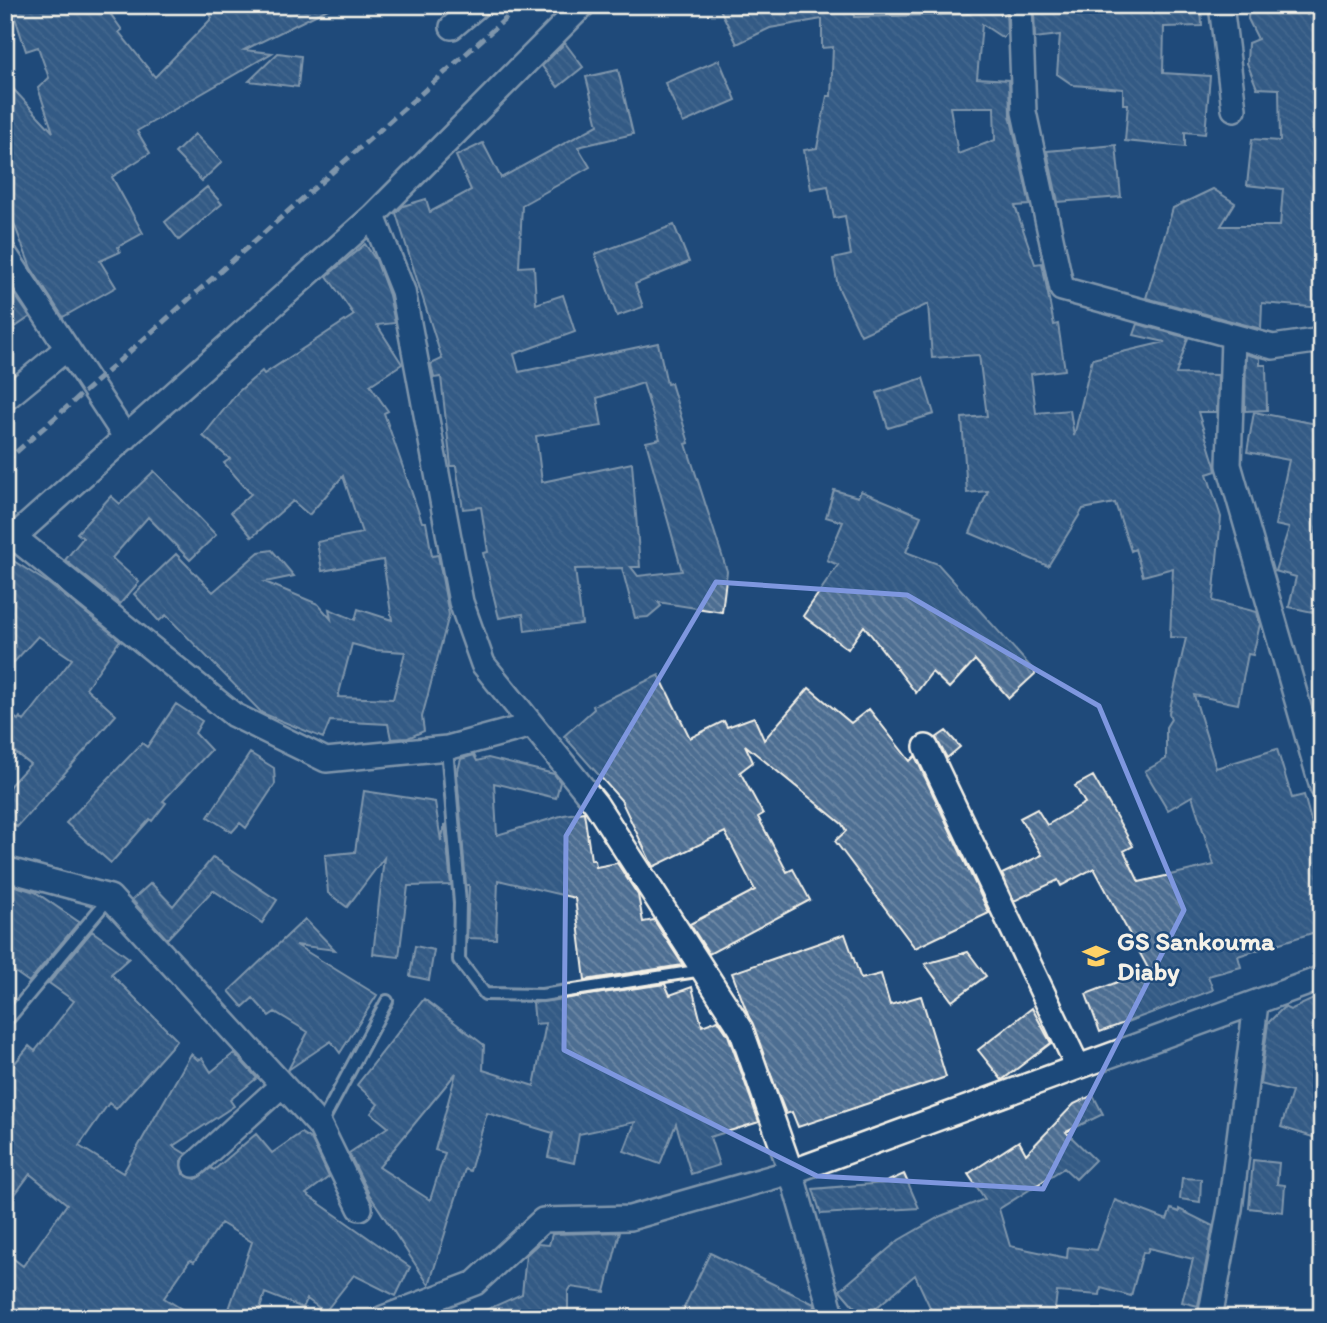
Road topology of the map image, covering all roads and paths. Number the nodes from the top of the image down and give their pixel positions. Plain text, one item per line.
1 (478, 5) edge
2 (583, 5) edge
3 (1020, 5) edge
4 (1221, 5) edge
5 (452, 27) dead end
6 (1234, 108) dead end
7 (373, 216) junction
8 (5, 254) edge
9 (1233, 338) junction
10 (1322, 340) edge
11 (66, 349) junction
12 (5, 399) edge
13 (126, 438) junction
14 (10, 541) edge
15 (532, 725) junction
16 (926, 747) dead end
17 (447, 748) junction
18 (1322, 787) edge
19 (5, 869) edge
20 (110, 897) junction
21 (703, 970) junction
22 (1322, 978) edge
23 (387, 1001) dead end
24 (1256, 1004) junction
25 (10, 1017) dead end
26 (1078, 1067) junction
27 (282, 1085) junction
28 (320, 1126) junction
29 (194, 1165) dead end
30 (791, 1172) junction
31 (360, 1208) dead end
32 (383, 1318) edge
33 (833, 1318) edge
34 (1210, 1318) edge

1 - 5 street
2 - 7 street
3 - 9 street
4 - 6 street
7 - 13 street
7 - 15 street
8 - 11 street
9 - 10 street
9 - 18 street
11 - 12 street
11 - 13 street
13 - 14 street
14 - 17 street
15 - 17 street
15 - 21 street
16 - 26 street
17 - 21 lane
19 - 20 street
20 - 25 lane
20 - 27 street
21 - 30 street
22 - 24 street
23 - 28 lane
24 - 26 street
24 - 34 street
26 - 30 street
27 - 28 street
27 - 29 street
28 - 31 street
30 - 32 street
30 - 33 street

